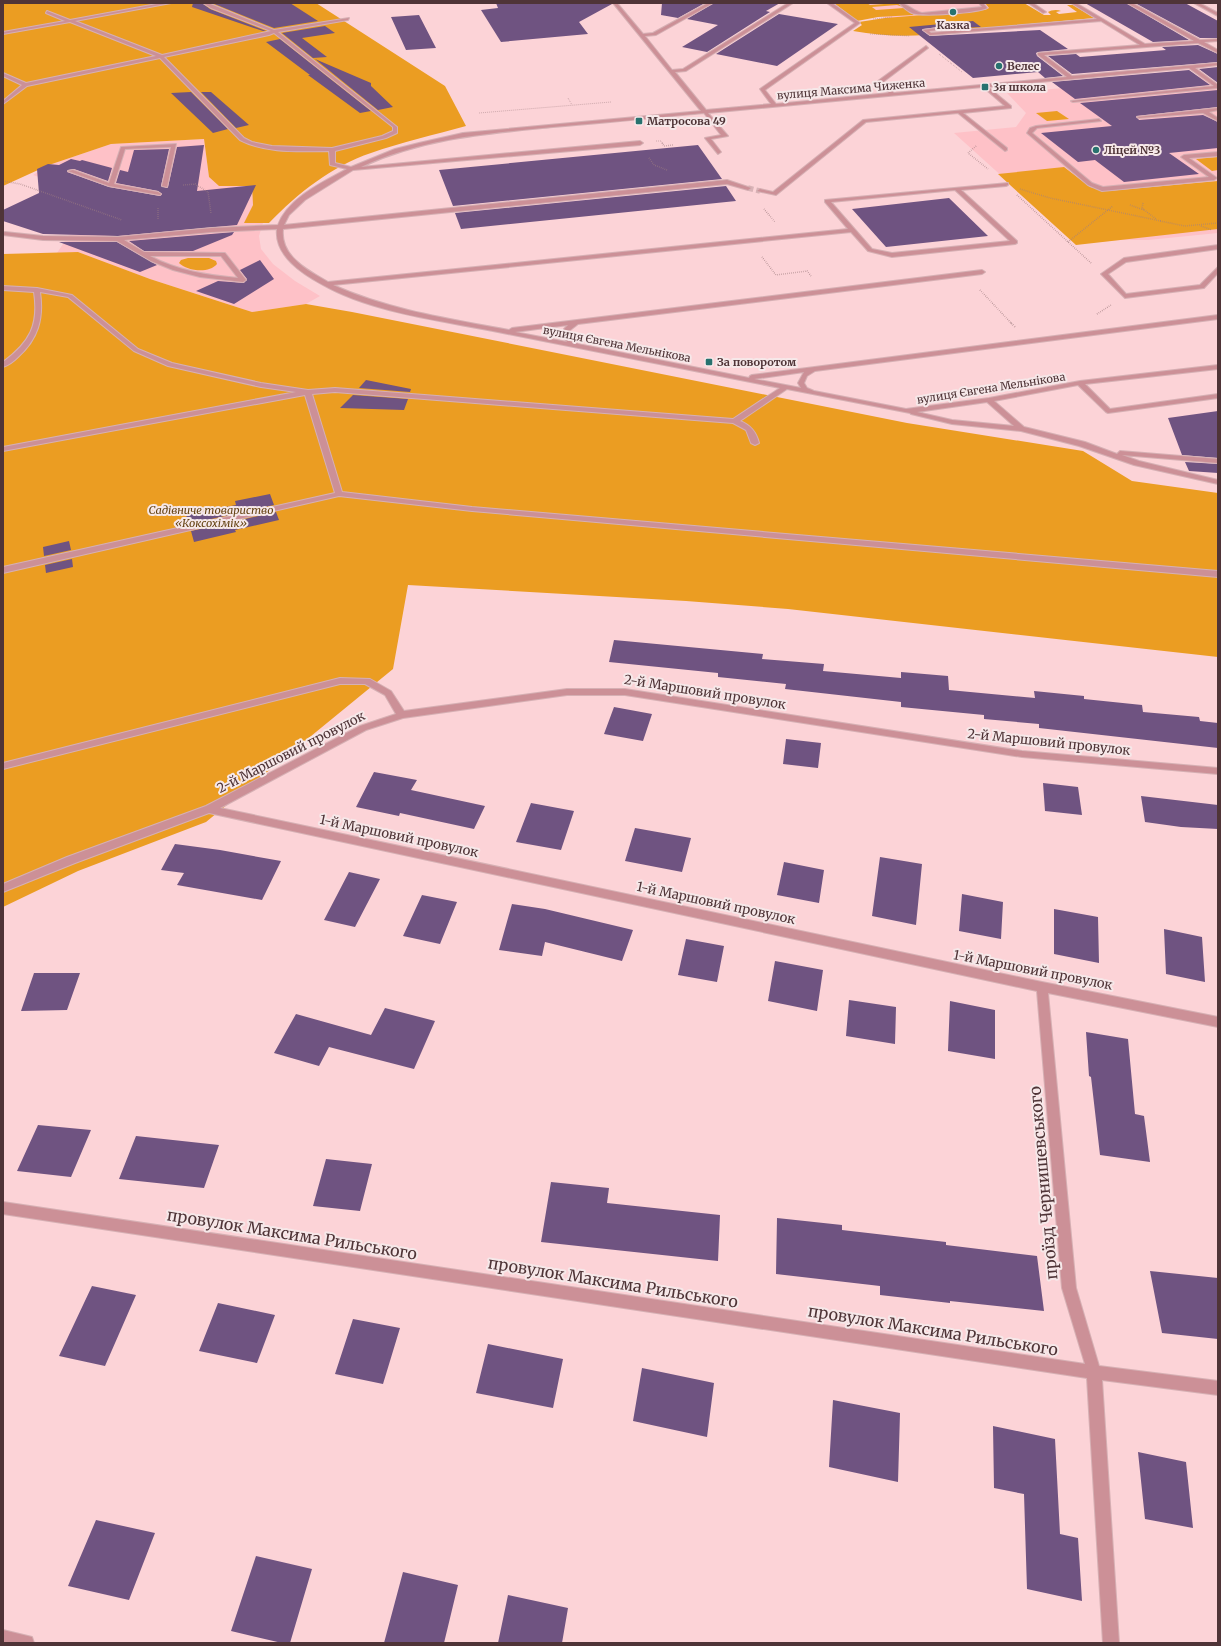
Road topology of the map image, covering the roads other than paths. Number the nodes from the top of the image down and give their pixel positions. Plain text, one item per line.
1 (169, 3) edge
2 (205, 3) edge
3 (615, 3) edge
4 (711, 3) edge
5 (791, 3) edge
6 (829, 3) edge
7 (901, 3) edge
8 (981, 3) edge
9 (1030, 3) edge
10 (1073, 3) edge
11 (1129, 3) edge
12 (1196, 3) edge
13 (47, 12) dead end
14 (1044, 12) dead end
15 (1218, 15) edge
16 (348, 19) dead end
17 (1102, 20) junction
18 (71, 21) junction
19 (274, 31) junction
20 (959, 31) junction
21 (3, 33) edge
22 (640, 35) junction
23 (1218, 40) edge
24 (1198, 42) junction
25 (1145, 46) junction
26 (926, 47) road end
27 (1218, 52) edge
28 (160, 56) junction
29 (1218, 64) edge
30 (1191, 67) junction
31 (671, 70) junction
32 (3, 74) edge
33 (1072, 78) junction
34 (25, 85) junction
35 (984, 86) junction
36 (1218, 87) edge
37 (894, 95) junction
38 (1073, 101) dead end
39 (3, 103) edge
40 (775, 106) junction
41 (1218, 109) edge
42 (1204, 111) junction
43 (705, 112) junction
44 (959, 112) junction
45 (1139, 117) dead end
46 (1098, 120) dead end
47 (1218, 120) edge
48 (640, 143) road end
49 (1005, 149) dead end
50 (332, 150) junction
51 (718, 152) dead end
52 (1218, 154) edge
53 (351, 169) junction
54 (71, 171) dead end
55 (1004, 183) road end
56 (112, 185) junction
57 (165, 186) dead end
58 (748, 188) tunnel mouth
59 (957, 189) junction
60 (760, 191) tunnel mouth
61 (158, 194) dead end
62 (281, 227) junction
63 (852, 230) junction
64 (5, 234) dead end
65 (118, 239) junction
66 (1218, 247) edge
67 (142, 254) junction
68 (1218, 269) edge
69 (982, 272) dead end
70 (374, 279) junction
71 (325, 284) junction
72 (3, 288) edge
73 (37, 290) junction
74 (358, 299) junction
75 (1218, 317) edge
76 (580, 322) junction
77 (503, 331) junction
78 (577, 346) junction
79 (3, 365) edge
80 (1218, 367) edge
81 (813, 370) junction
82 (743, 378) junction
83 (1080, 383) junction
84 (786, 387) junction
85 (308, 392) junction
86 (813, 392) junction
87 (1218, 396) edge
88 (989, 400) junction
89 (906, 411) junction
90 (734, 421) junction
91 (1021, 429) junction
92 (755, 443) dead end
93 (3, 449) edge
94 (1105, 452) junction
95 (1218, 461) edge
96 (1218, 482) edge
97 (339, 494) junction
98 (3, 570) edge
99 (1218, 574) edge
100 (402, 715) junction
101 (3, 766) edge
102 (1218, 771) edge
103 (209, 809) junction
104 (3, 888) edge
105 (1042, 988) junction
106 (1218, 1022) edge
107 (3, 1208) edge
108 (1094, 1372) junction
109 (1218, 1388) edge
110 (3, 1638) edge
111 (26, 1643) edge
112 (1111, 1643) edge

1 - 18 street
2 - 19 street
3 - 22 street
4 - 22 street
5 - 31 street
6 - 40 street
7 - 8 street
9 - 14 street
10 - 17 street
11 - 24 street
12 - 15 street
13 - 18 street
16 - 19 street
17 - 20 street
17 - 25 street
18 - 21 street
18 - 28 street
19 - 28 street
19 - 50 street
20 - 20 street
22 - 31 street
23 - 24 street
24 - 25 street
24 - 27 street
25 - 33 street
26 - 37 street
28 - 34 street
28 - 50 street
29 - 30 street, вулиця Максима Чиженка
30 - 33 street, вулиця Максима Чиженка
30 - 36 street
31 - 43 street
32 - 34 street
33 - 35 street, вулиця Максима Чиженка
34 - 39 street
35 - 37 street, вулиця Максима Чиженка
35 - 44 street
36 - 38 street
37 - 40 street, вулиця Максима Чиженка
40 - 43 street, вулиця Максима Чиженка
41 - 42 street
42 - 45 street
42 - 47 street
43 - 51 street
43 - 53 street, вулиця Максима Чиженка
44 - 49 street
44 - 60 street
46 - 52 street
48 - 53 street
50 - 53 street
53 - 62 street
54 - 56 street
55 - 59 street
56 - 57 street
56 - 61 street
58 - 62 street
59 - 63 street
59 - 63 street
62 - 65 street
62 - 71 street, вулиця Євгена Мельнікова
63 - 70 street
64 - 65 street
65 - 67 street
66 - 68 street
67 - 67 street
69 - 76 street
70 - 71 street
70 - 74 street
71 - 74 street, вулиця Євгена Мельнікова
72 - 73 street
73 - 79 street
73 - 85 street
74 - 77 street, вулиця Євгена Мельнікова
75 - 81 street
76 - 77 street
76 - 78 street
77 - 78 street, вулиця Євгена Мельнікова
78 - 82 street, вулиця Євгена Мельнікова
80 - 83 street, вулиця Євгена Мельнікова
81 - 82 street
81 - 86 street
82 - 84 street, вулиця Євгена Мельнікова
83 - 87 street
83 - 88 street, вулиця Євгена Мельнікова
84 - 86 street, вулиця Євгена Мельнікова
84 - 90 street
85 - 90 street
85 - 93 street
85 - 97 street
86 - 89 street, вулиця Євгена Мельнікова
88 - 89 street, вулиця Євгена Мельнікова
88 - 91 street
89 - 91 street
90 - 92 street
91 - 94 street
94 - 95 street
94 - 96 street
97 - 98 street
97 - 99 street
100 - 101 street
100 - 102 street, 2-й Маршовий провулок
100 - 103 street, 2-й Маршовий провулок
103 - 104 street, 2-й Маршовий провулок
103 - 105 street, 1-й Маршовий провулок
105 - 106 street, 1-й Маршовий провулок
105 - 108 street, проїзд Чернишевського
107 - 108 street, провулок Максима Рильського
108 - 109 street, провулок Максима Рильського
108 - 112 street, проїзд Чернишевського
110 - 111 street

